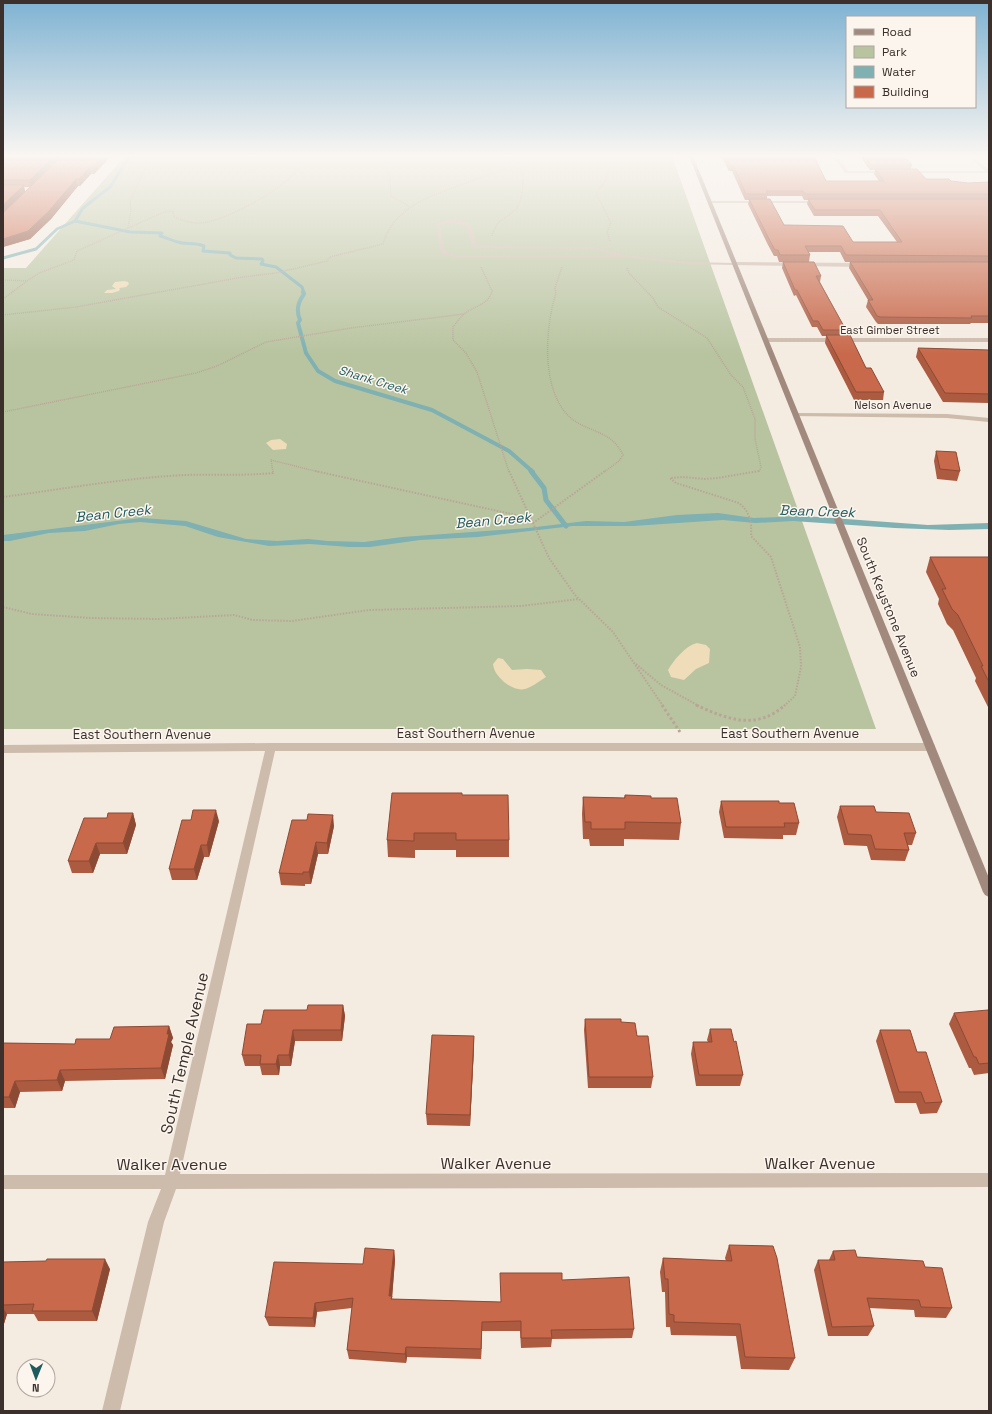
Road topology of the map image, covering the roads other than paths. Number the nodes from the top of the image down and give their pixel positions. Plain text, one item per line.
1 (718, 222) edge
2 (476, 247) junction
3 (475, 256) junction
4 (626, 256) junction
5 (735, 264) junction
6 (870, 265) edge
7 (766, 340) junction
8 (989, 340) edge
9 (796, 415) junction
10 (989, 420) edge
11 (271, 747) junction
12 (930, 747) junction
13 (3, 749) edge
14 (989, 892) edge
15 (989, 1180) edge
16 (3, 1182) edge
17 (171, 1182) junction
18 (111, 1411) edge

1 - 5 main road, South Keystone Avenue
2 - 3 lane
2 - 3 lane
2 - 4 lane
3 - 4 lane
4 - 5 lane
5 - 6 street
5 - 7 main road, South Keystone Avenue
7 - 8 street, East Gimber Street
7 - 9 main road, South Keystone Avenue
9 - 10 street, Nelson Avenue
9 - 12 main road, South Keystone Avenue
11 - 12 street, East Southern Avenue
11 - 13 street, East Southern Avenue
11 - 17 street, South Temple Avenue
12 - 14 main road, South Keystone Avenue
15 - 17 street, Walker Avenue
16 - 17 street, Walker Avenue
17 - 18 street, South Temple Avenue

